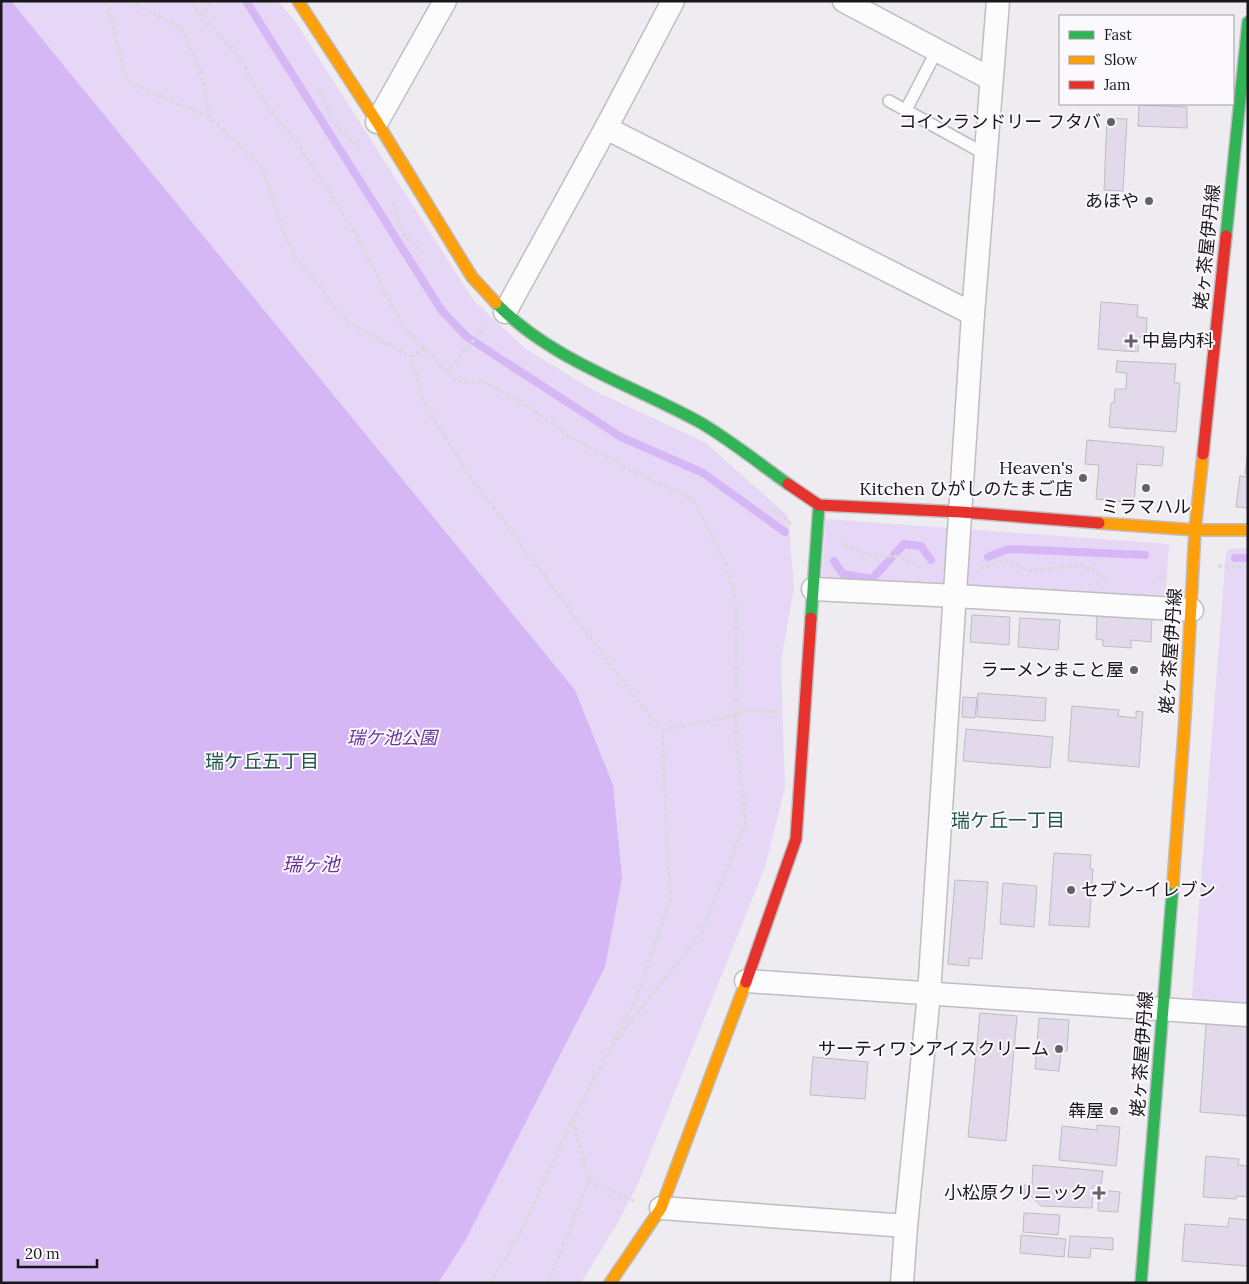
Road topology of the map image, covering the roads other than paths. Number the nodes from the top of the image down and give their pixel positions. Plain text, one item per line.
1 (298, 1) edge
2 (445, 1) edge
3 (673, 1) edge
4 (844, 1) edge
5 (998, 1) edge
6 (1248, 22) edge
7 (936, 50) junction
8 (991, 79) junction
9 (888, 100) dead end
10 (906, 110) junction
11 (377, 122) junction
12 (606, 128) junction
13 (985, 154) junction
14 (503, 310) junction
15 (973, 314) junction
16 (819, 505) junction
17 (961, 512) junction
18 (1194, 530) junction
19 (1248, 530) edge
20 (813, 589) junction
21 (956, 596) junction
22 (1192, 610) junction
23 (746, 981) junction
24 (929, 994) junction
25 (1163, 1010) junction
26 (1248, 1015) edge
27 (662, 1208) junction
28 (906, 1226) junction
29 (610, 1283) edge
30 (902, 1283) edge
31 (1141, 1283) edge

1 - 11 street
2 - 11 street
3 - 12 street
4 - 7 street
5 - 8 street
6 - 18 street, 姥ヶ茶屋伊丹線
7 - 8 street
7 - 10 lane
8 - 13 street
9 - 10 lane
10 - 13 lane
11 - 14 street
12 - 14 street
12 - 15 street
13 - 15 street
14 - 16 street
15 - 17 street
16 - 17 street
16 - 20 street
17 - 18 street
17 - 21 street
18 - 19 street
18 - 22 street, 姥ヶ茶屋伊丹線
20 - 21 street
20 - 23 street
21 - 22 street
21 - 24 street
22 - 25 street, 姥ヶ茶屋伊丹線
23 - 24 street
23 - 27 street
24 - 25 street
24 - 28 street
25 - 26 street
25 - 31 street, 姥ヶ茶屋伊丹線
27 - 28 street
27 - 29 street
28 - 30 street

